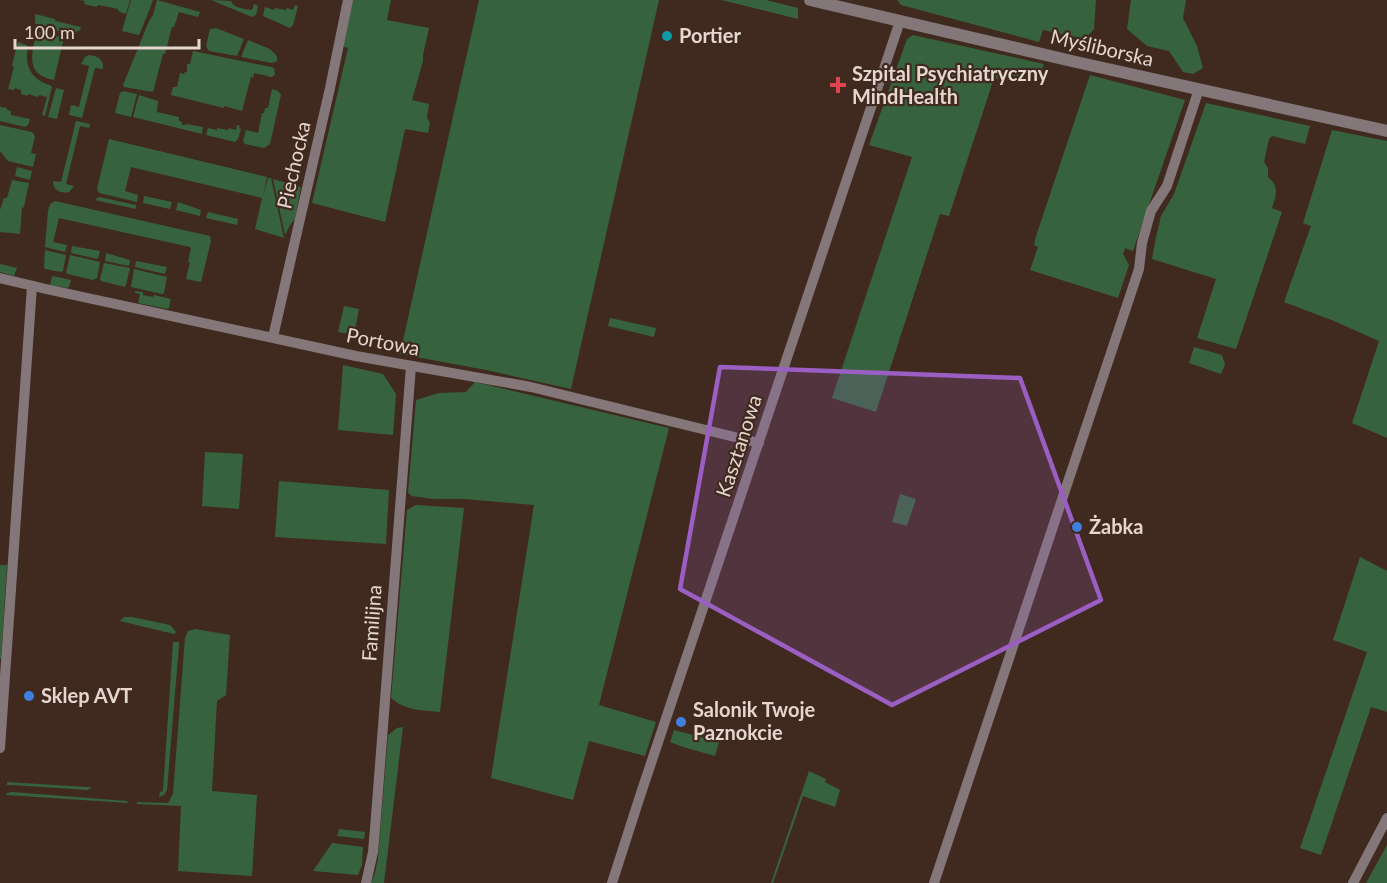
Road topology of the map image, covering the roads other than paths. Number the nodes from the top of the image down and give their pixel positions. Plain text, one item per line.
1 (348, 0) edge
2 (810, 0) edge
3 (900, 21) junction
4 (1199, 89) junction
5 (1387, 131) edge
6 (0, 278) edge
7 (32, 286) junction
8 (273, 337) junction
9 (411, 366) junction
10 (759, 443) junction
11 (0, 748) edge
12 (1387, 818) edge
13 (366, 883) edge
14 (612, 883) edge
15 (934, 883) edge
16 (1353, 883) edge

1 - 8 street, Piechocka
2 - 3 street, Myśliborska
3 - 4 street, Myśliborska
3 - 10 street, Kasztanowa
4 - 5 street, Myśliborska
4 - 15 street
6 - 7 street, Portowa
7 - 8 street, Portowa
7 - 11 street
8 - 9 street, Portowa
9 - 10 street, Portowa
9 - 13 street, Familijna
10 - 14 street, Kasztanowa
12 - 16 street

